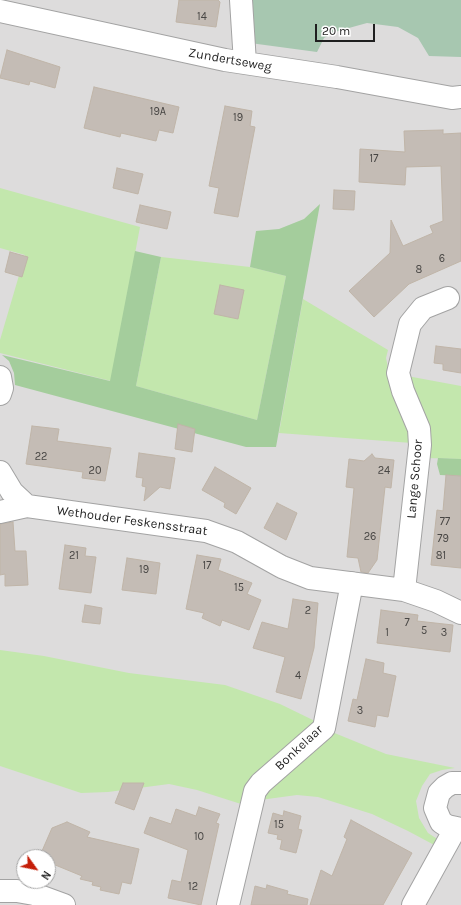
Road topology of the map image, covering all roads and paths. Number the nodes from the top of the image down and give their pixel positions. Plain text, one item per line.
1 (241, 0) edge
2 (0, 11) edge
3 (245, 63) junction
4 (461, 97) edge
5 (457, 297) edge
6 (0, 377) edge
7 (0, 394) edge
8 (0, 472) edge
9 (27, 506) junction
10 (0, 512) edge
11 (352, 584) junction
12 (404, 590) junction
13 (461, 613) edge
14 (461, 782) edge
15 (458, 829) edge
16 (0, 891) edge
17 (64, 905) edge
18 (228, 905) edge
19 (413, 905) edge

1 - 3 street
2 - 3 street, Zundertseweg
3 - 4 street, Zundertseweg
5 - 12 street, Lange Schoor
6 - 7 street
8 - 9 street
9 - 10 street
9 - 11 street, Wethouder Feskensstraat
11 - 12 street, Wethouder Feskensstraat
11 - 18 street, Bonkelaar
12 - 13 street, Wethouder Feskensstraat
14 - 15 street
15 - 19 street
16 - 17 street

